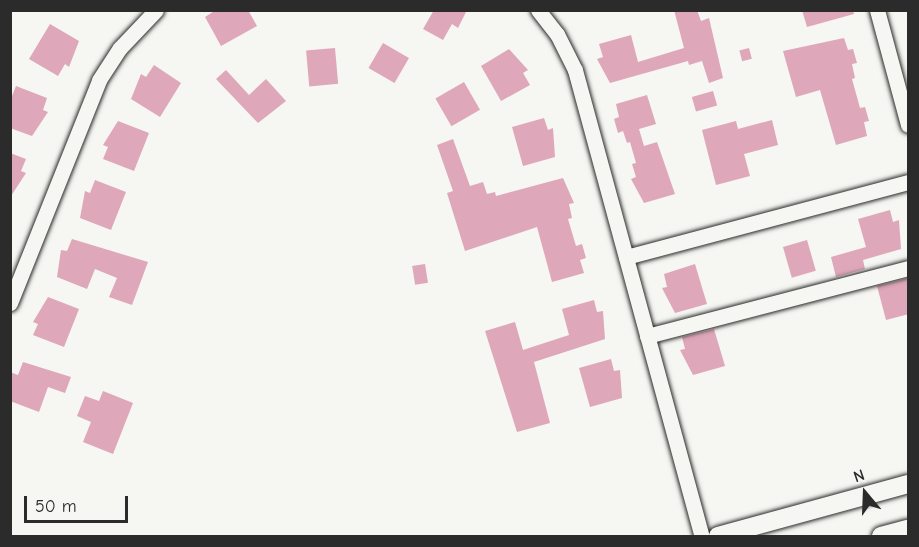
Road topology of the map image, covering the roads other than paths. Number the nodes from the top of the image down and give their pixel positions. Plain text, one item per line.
1 (156, 10) edge
2 (538, 10) edge
3 (877, 10) edge
4 (909, 125) edge
5 (909, 182) edge
6 (626, 257) junction
7 (909, 268) edge
8 (10, 303) edge
9 (646, 336) junction
10 (909, 484) edge
11 (909, 529) edge
12 (702, 537) edge
13 (718, 537) edge
14 (881, 537) edge

1 - 8 street
2 - 6 street
3 - 4 street
5 - 6 street
6 - 9 street
7 - 9 street
9 - 12 street
10 - 13 street
11 - 14 street

